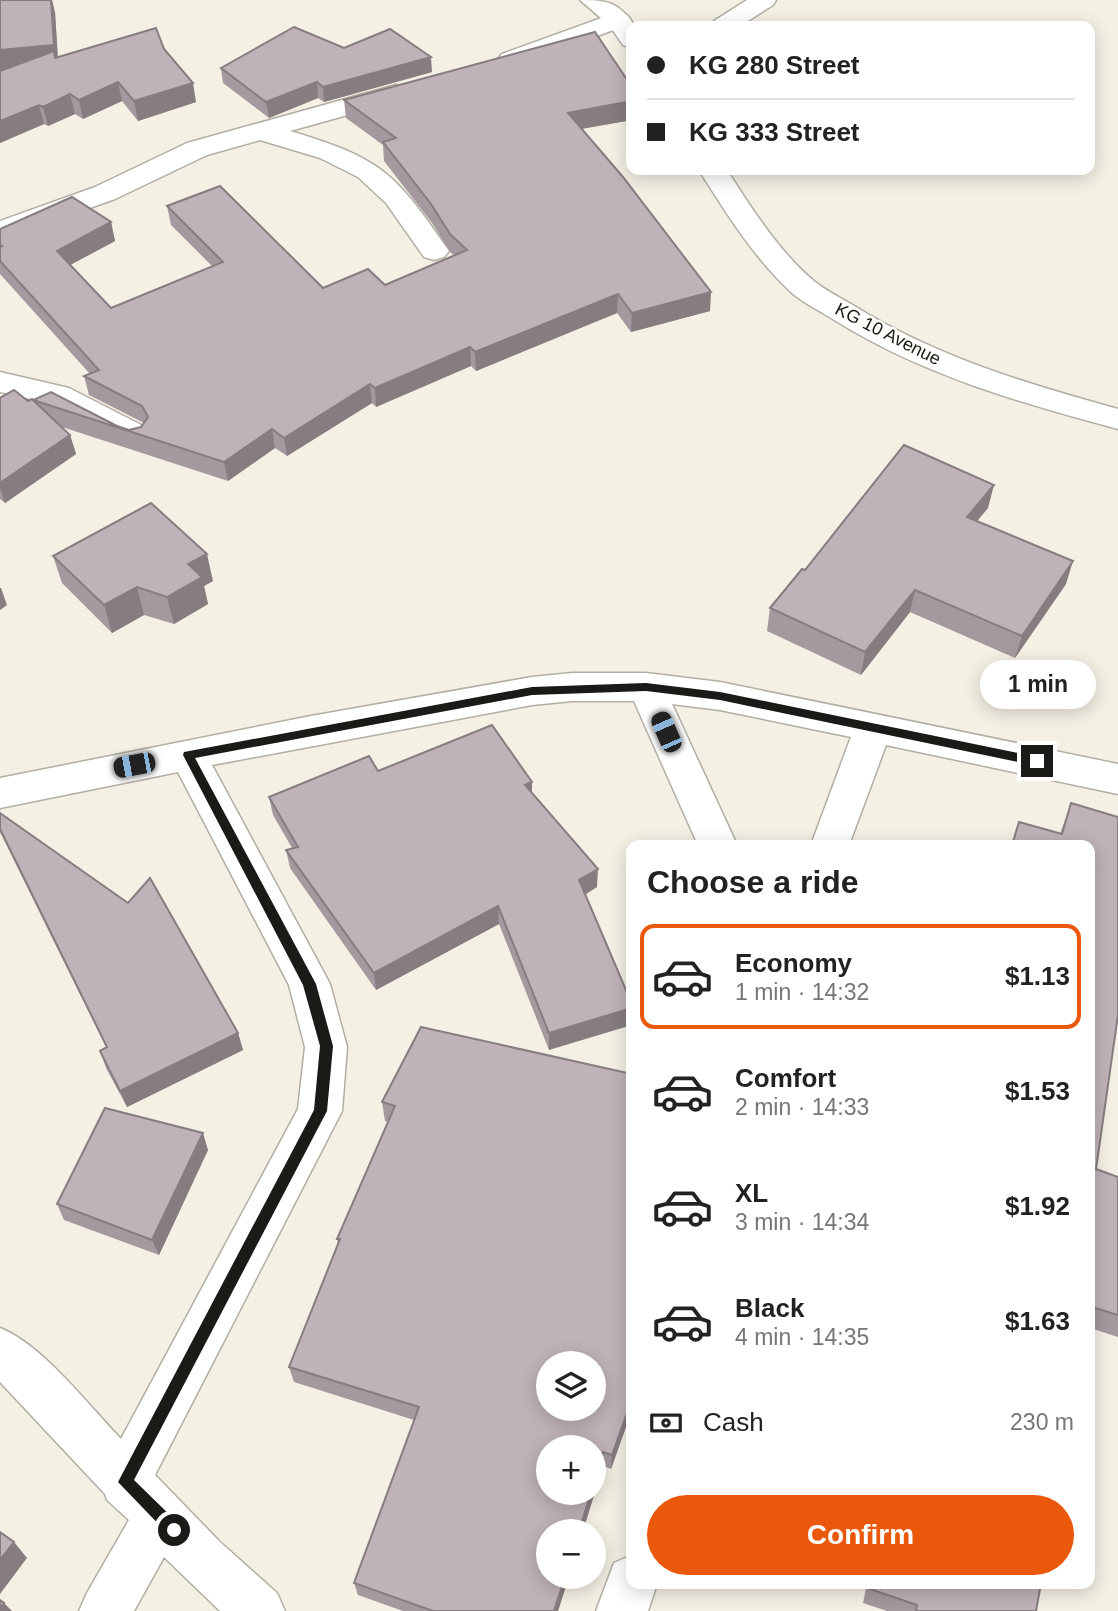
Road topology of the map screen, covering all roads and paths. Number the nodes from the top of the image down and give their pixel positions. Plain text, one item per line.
1 (592, 0) edge
2 (764, 0) edge
3 (731, 21) edge
4 (625, 30) edge
5 (490, 66) edge
6 (426, 85) edge
7 (260, 131) junction
8 (716, 175) edge
9 (0, 231) edge
10 (435, 251) dead end
11 (0, 382) edge
12 (1118, 419) edge
13 (134, 435) edge
14 (646, 687) junction
15 (874, 726) junction
16 (188, 755) junction
17 (1118, 779) edge
18 (0, 793) edge
19 (715, 840) edge
20 (832, 840) edge
21 (0, 1350) edge
22 (143, 1498) junction
23 (629, 1589) edge
24 (105, 1611) edge
25 (259, 1611) edge
26 (622, 1611) edge

1 - 4 street
2 - 3 street
4 - 5 street
6 - 7 street
7 - 9 street
7 - 10 street
8 - 12 street, KG 10 Avenue
11 - 13 street
14 - 15 street
14 - 16 street
14 - 19 street
15 - 17 street
15 - 20 street
16 - 18 street
16 - 22 street
21 - 22 street
22 - 24 street
22 - 25 street
23 - 26 street

